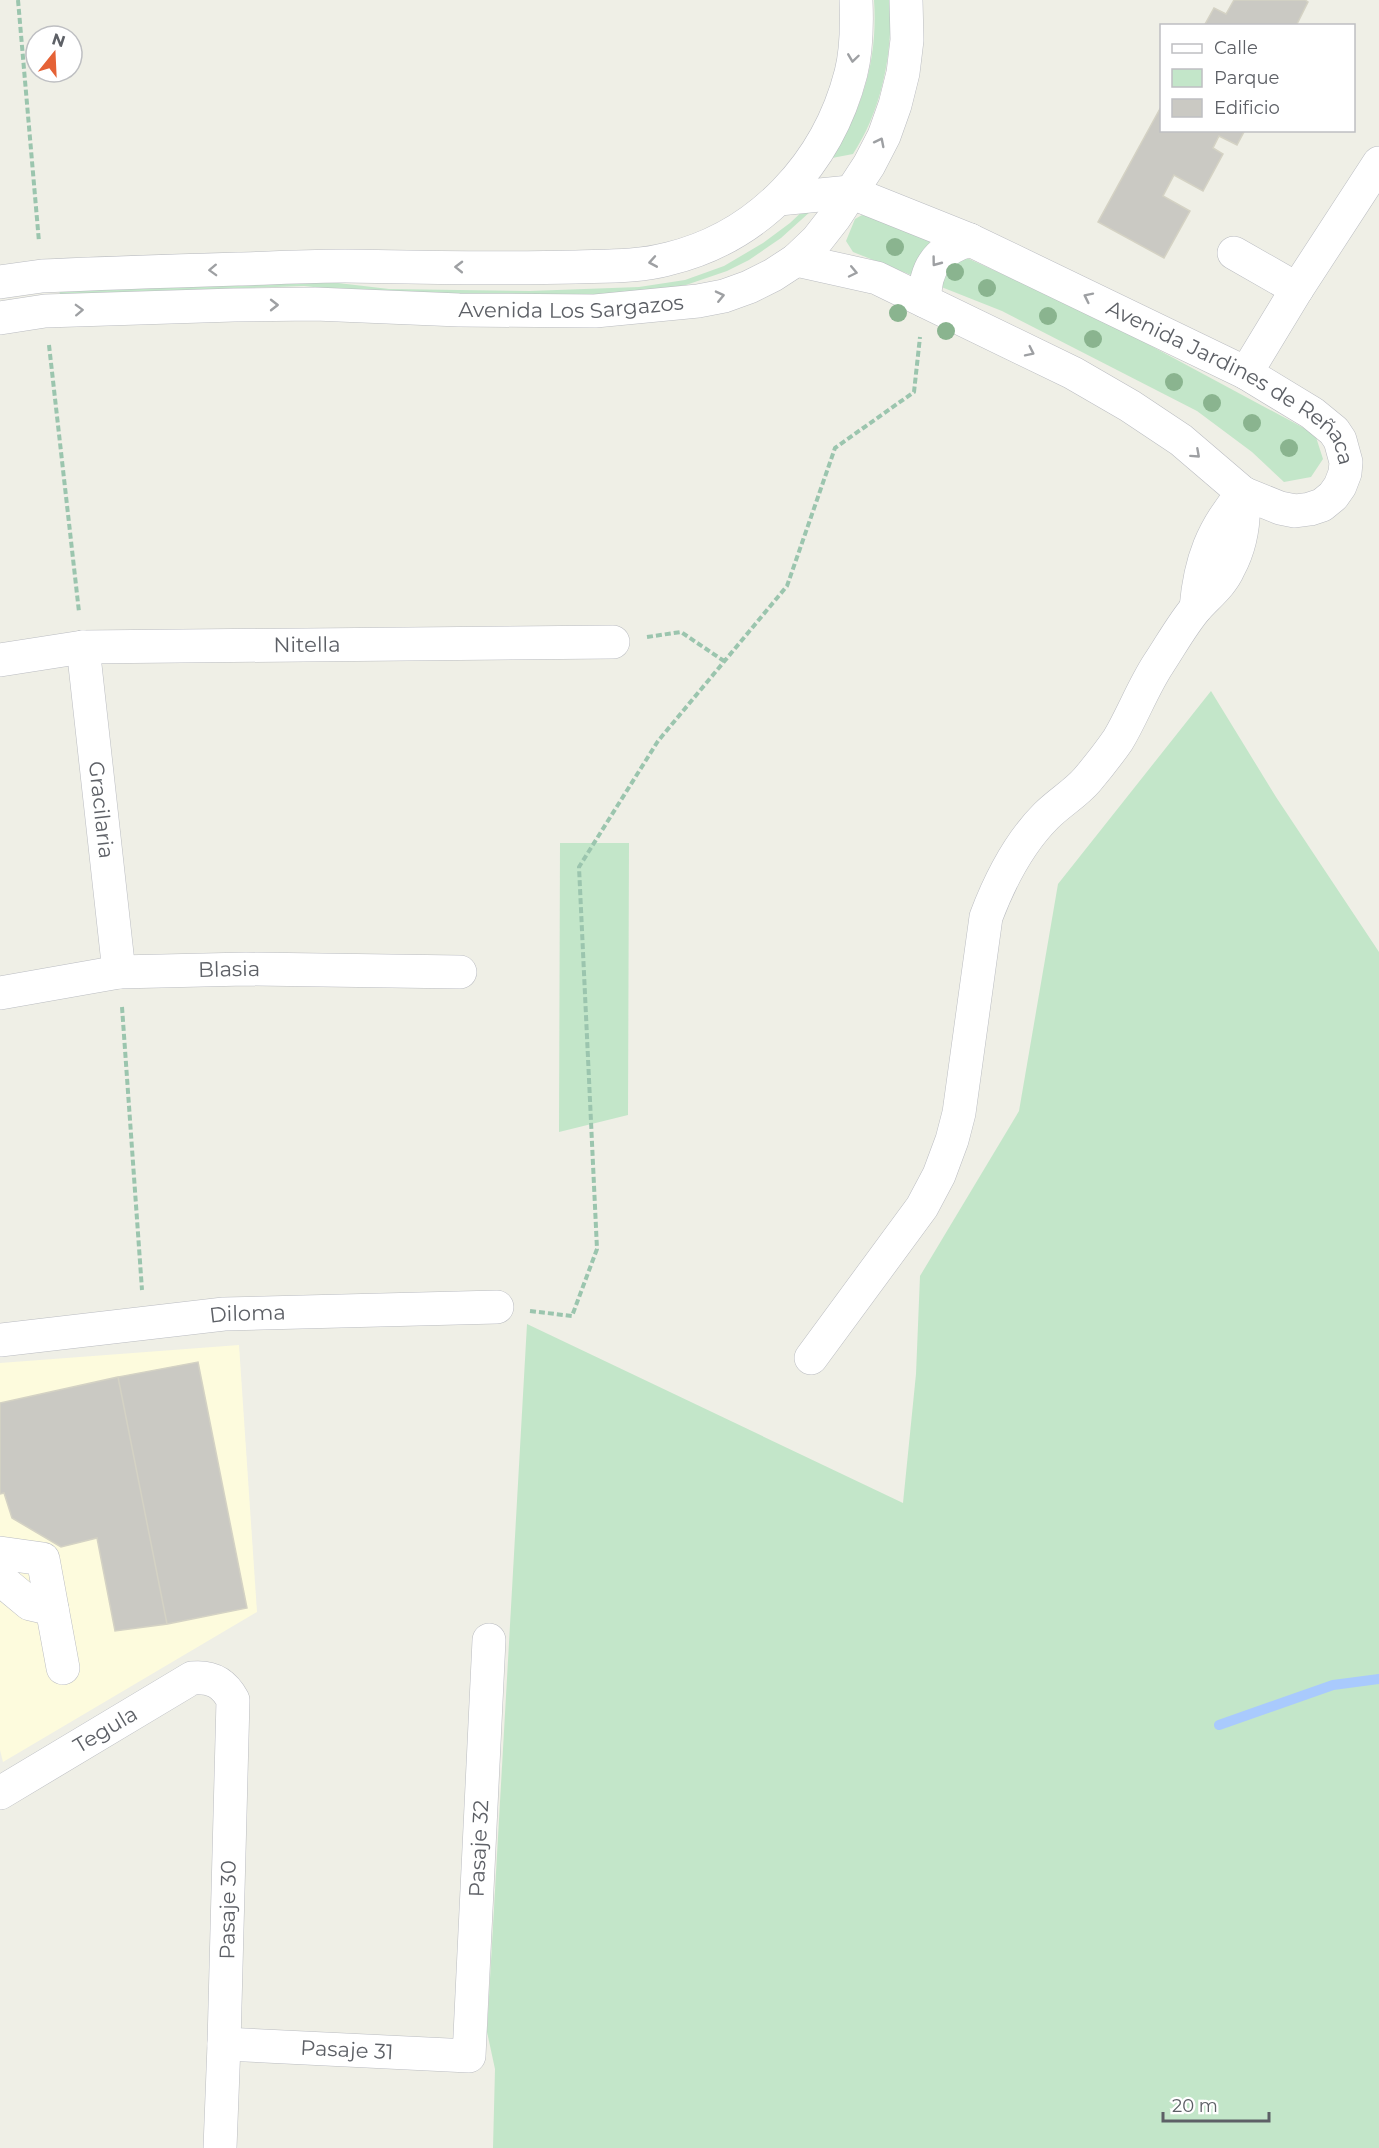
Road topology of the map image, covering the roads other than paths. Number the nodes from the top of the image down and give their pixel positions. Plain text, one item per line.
1 (856, 0) edge
2 (906, 0) edge
3 (1379, 163) edge
4 (850, 192) junction
5 (779, 199) junction
6 (970, 240) junction
7 (1234, 254) dead end
8 (796, 260) junction
9 (42, 276) junction
10 (0, 282) edge
11 (1297, 289) junction
12 (925, 301) junction
13 (45, 311) junction
14 (0, 318) edge
15 (1246, 373) junction
16 (1243, 493) junction
17 (613, 642) road end
18 (83, 647) junction
19 (0, 660) edge
20 (119, 972) junction
21 (460, 972) dead end
22 (0, 993) edge
23 (497, 1307) road end
24 (0, 1340) edge
25 (811, 1358) dead end
26 (0, 1553) edge
27 (0, 1579) edge
28 (52, 1609) junction
29 (489, 1640) dead end
30 (63, 1668) dead end
31 (215, 1680) joint
32 (0, 1793) edge
33 (224, 2044) junction
34 (469, 2056) joint
35 (220, 2148) edge

1 -> 5 street, Avenida Los Sargazos
4 -> 2 street, Avenida Los Sargazos
3 - 11 street
4 - 5 street, Avenida Jardines de Reñaca
4 - 6 street, Avenida Jardines de Reñaca
4 - 8 street, Avenida Los Sargazos
5 -> 9 street, Avenida Los Sargazos
6 -> 12 street
15 -> 6 street, Avenida Jardines de Reñaca
7 - 11 street
8 -> 12 street, Avenida Jardines de Reñaca
13 -> 8 street, Avenida Los Sargazos
9 - 10 street, Avenida Los Sargazos
9 - 13 street
11 - 15 street
12 -> 16 street, Avenida Jardines de Reñaca
13 - 14 street, Avenida Los Sargazos
15 - 16 street, Avenida Jardines de Reñaca
16 - 25 street
17 - 18 street, Nitella
18 - 19 street, Nitella
18 - 20 street, Gracilaria
20 - 21 street, Blasia
20 - 22 street, Blasia
23 - 24 street, Diloma
26 - 28 street
27 - 28 street
28 - 30 street
29 - 34 street, Pasaje 32
31 - 32 street, Tegula
31 - 33 street, Pasaje 30
33 - 34 street, Pasaje 31
33 - 35 street, Pasaje 30

